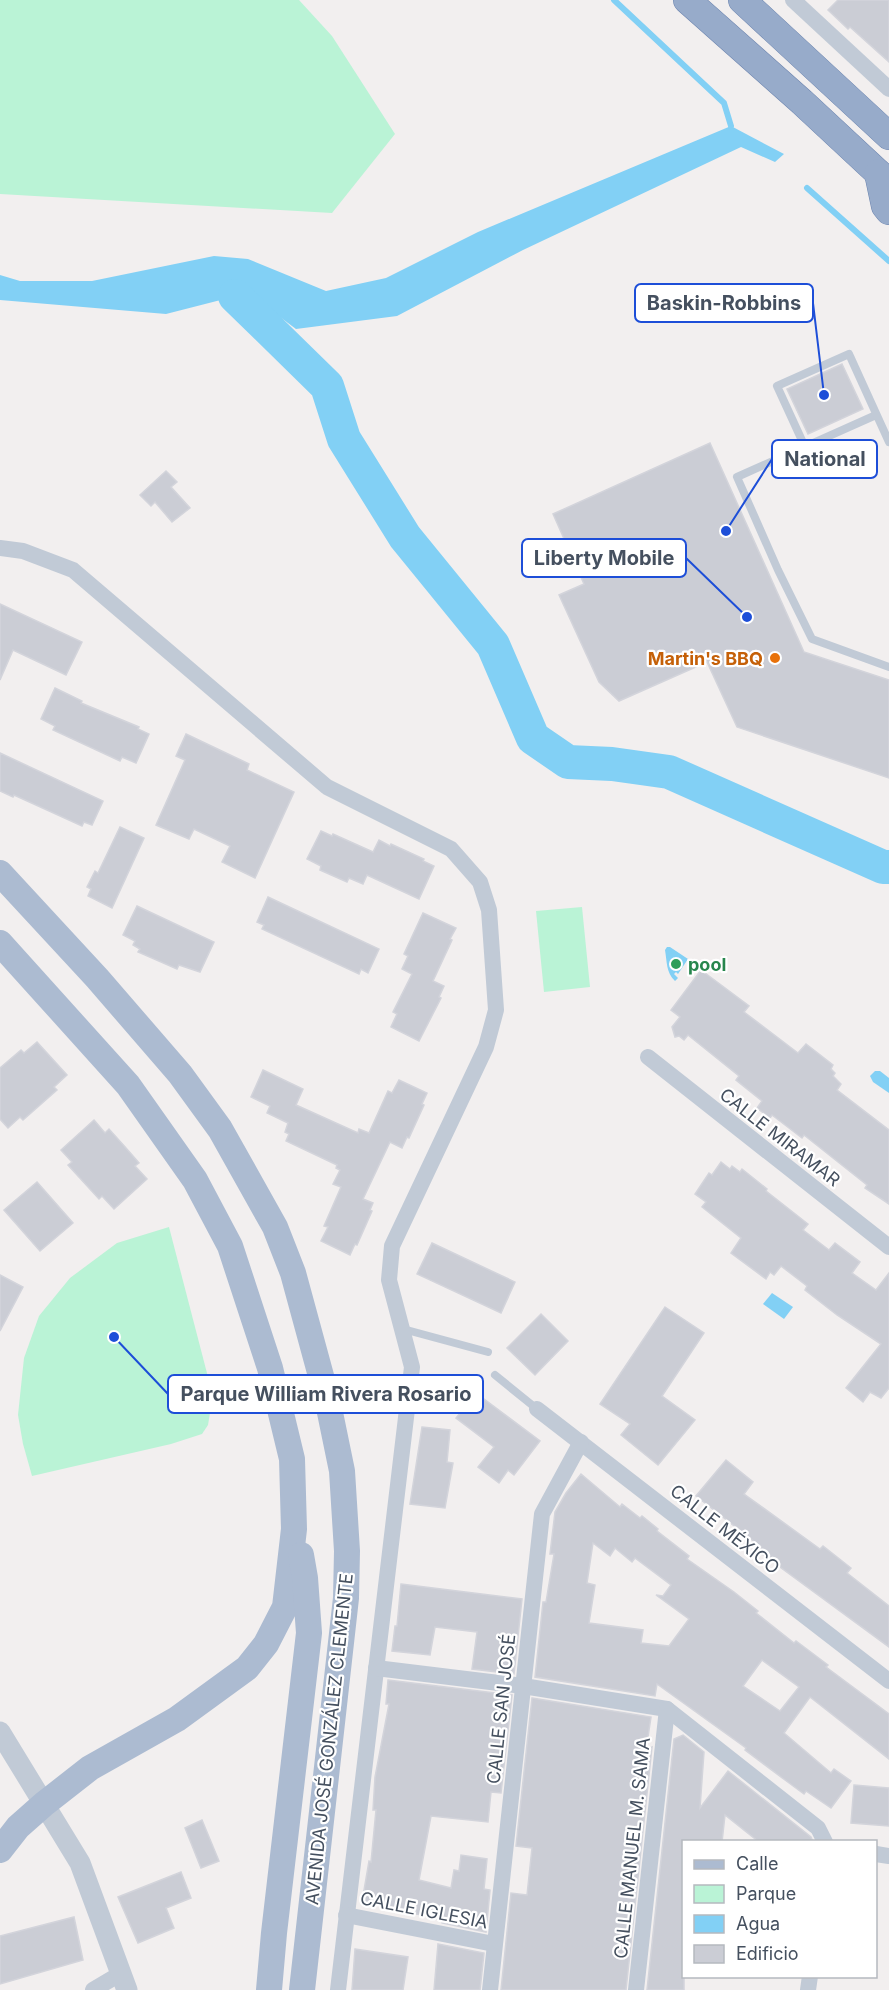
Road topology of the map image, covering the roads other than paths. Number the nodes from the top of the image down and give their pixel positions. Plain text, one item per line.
1 (687, 0) edge
2 (742, 0) edge
3 (793, 0) edge
4 (889, 89) edge
5 (889, 136) edge
6 (884, 178) edge
7 (889, 211) edge
8 (876, 415) junction
9 (889, 442) edge
10 (805, 447) junction
11 (0, 548) edge
12 (889, 667) edge
13 (0, 873) edge
14 (0, 943) edge
15 (648, 1057) dead end
16 (889, 1247) edge
17 (402, 1329) junction
18 (488, 1352) dead end
19 (495, 1375) dead end
20 (537, 1409) joint
21 (581, 1442) junction
22 (294, 1529) junction
23 (376, 1668) junction
24 (889, 1681) edge
25 (524, 1686) junction
26 (667, 1709) junction
27 (0, 1732) edge
28 (44, 1804) junction
29 (824, 1840) edge
30 (0, 1850) edge
31 (346, 1915) junction
32 (494, 1944) junction
33 (124, 1982) edge
34 (93, 1990) edge
35 (269, 1990) edge
36 (302, 1990) edge
37 (338, 1990) edge
38 (490, 1990) edge
39 (636, 1990) edge

1 - 6 highway
2 - 5 highway
3 - 4 street
6 - 7 highway
8 - 9 lane
8 - 10 lane
8 - 10 lane
10 - 12 lane
11 - 17 street
13 - 36 main road, AVENIDA JOSÉ GONZÁLEZ CLEMENTE
14 - 22 main road, AVENIDA JOSÉ GONZÁLEZ CLEMENTE
15 - 16 street, CALLE MIRAMAR
17 - 18 lane
17 - 23 street
19 - 20 lane
20 - 21 street, CALLE MÉXICO
21 - 24 street, CALLE MÉXICO
21 - 25 street, CALLE SAN JOSÉ
22 - 28 main road, AVENIDA JOSÉ GONZÁLEZ CLEMENTE
22 - 35 main road, AVENIDA JOSÉ GONZÁLEZ CLEMENTE
23 - 25 street
23 - 31 street
25 - 26 street
25 - 32 street, CALLE SAN JOSÉ
26 - 29 street
26 - 39 street, CALLE MANUEL M. SAMA
27 - 28 street
28 - 30 main road, AVENIDA JOSÉ GONZÁLEZ CLEMENTE
28 - 33 street
31 - 32 street, CALLE IGLESIA
31 - 37 street
32 - 38 street, CALLE SAN JOSÉ
33 - 34 street

